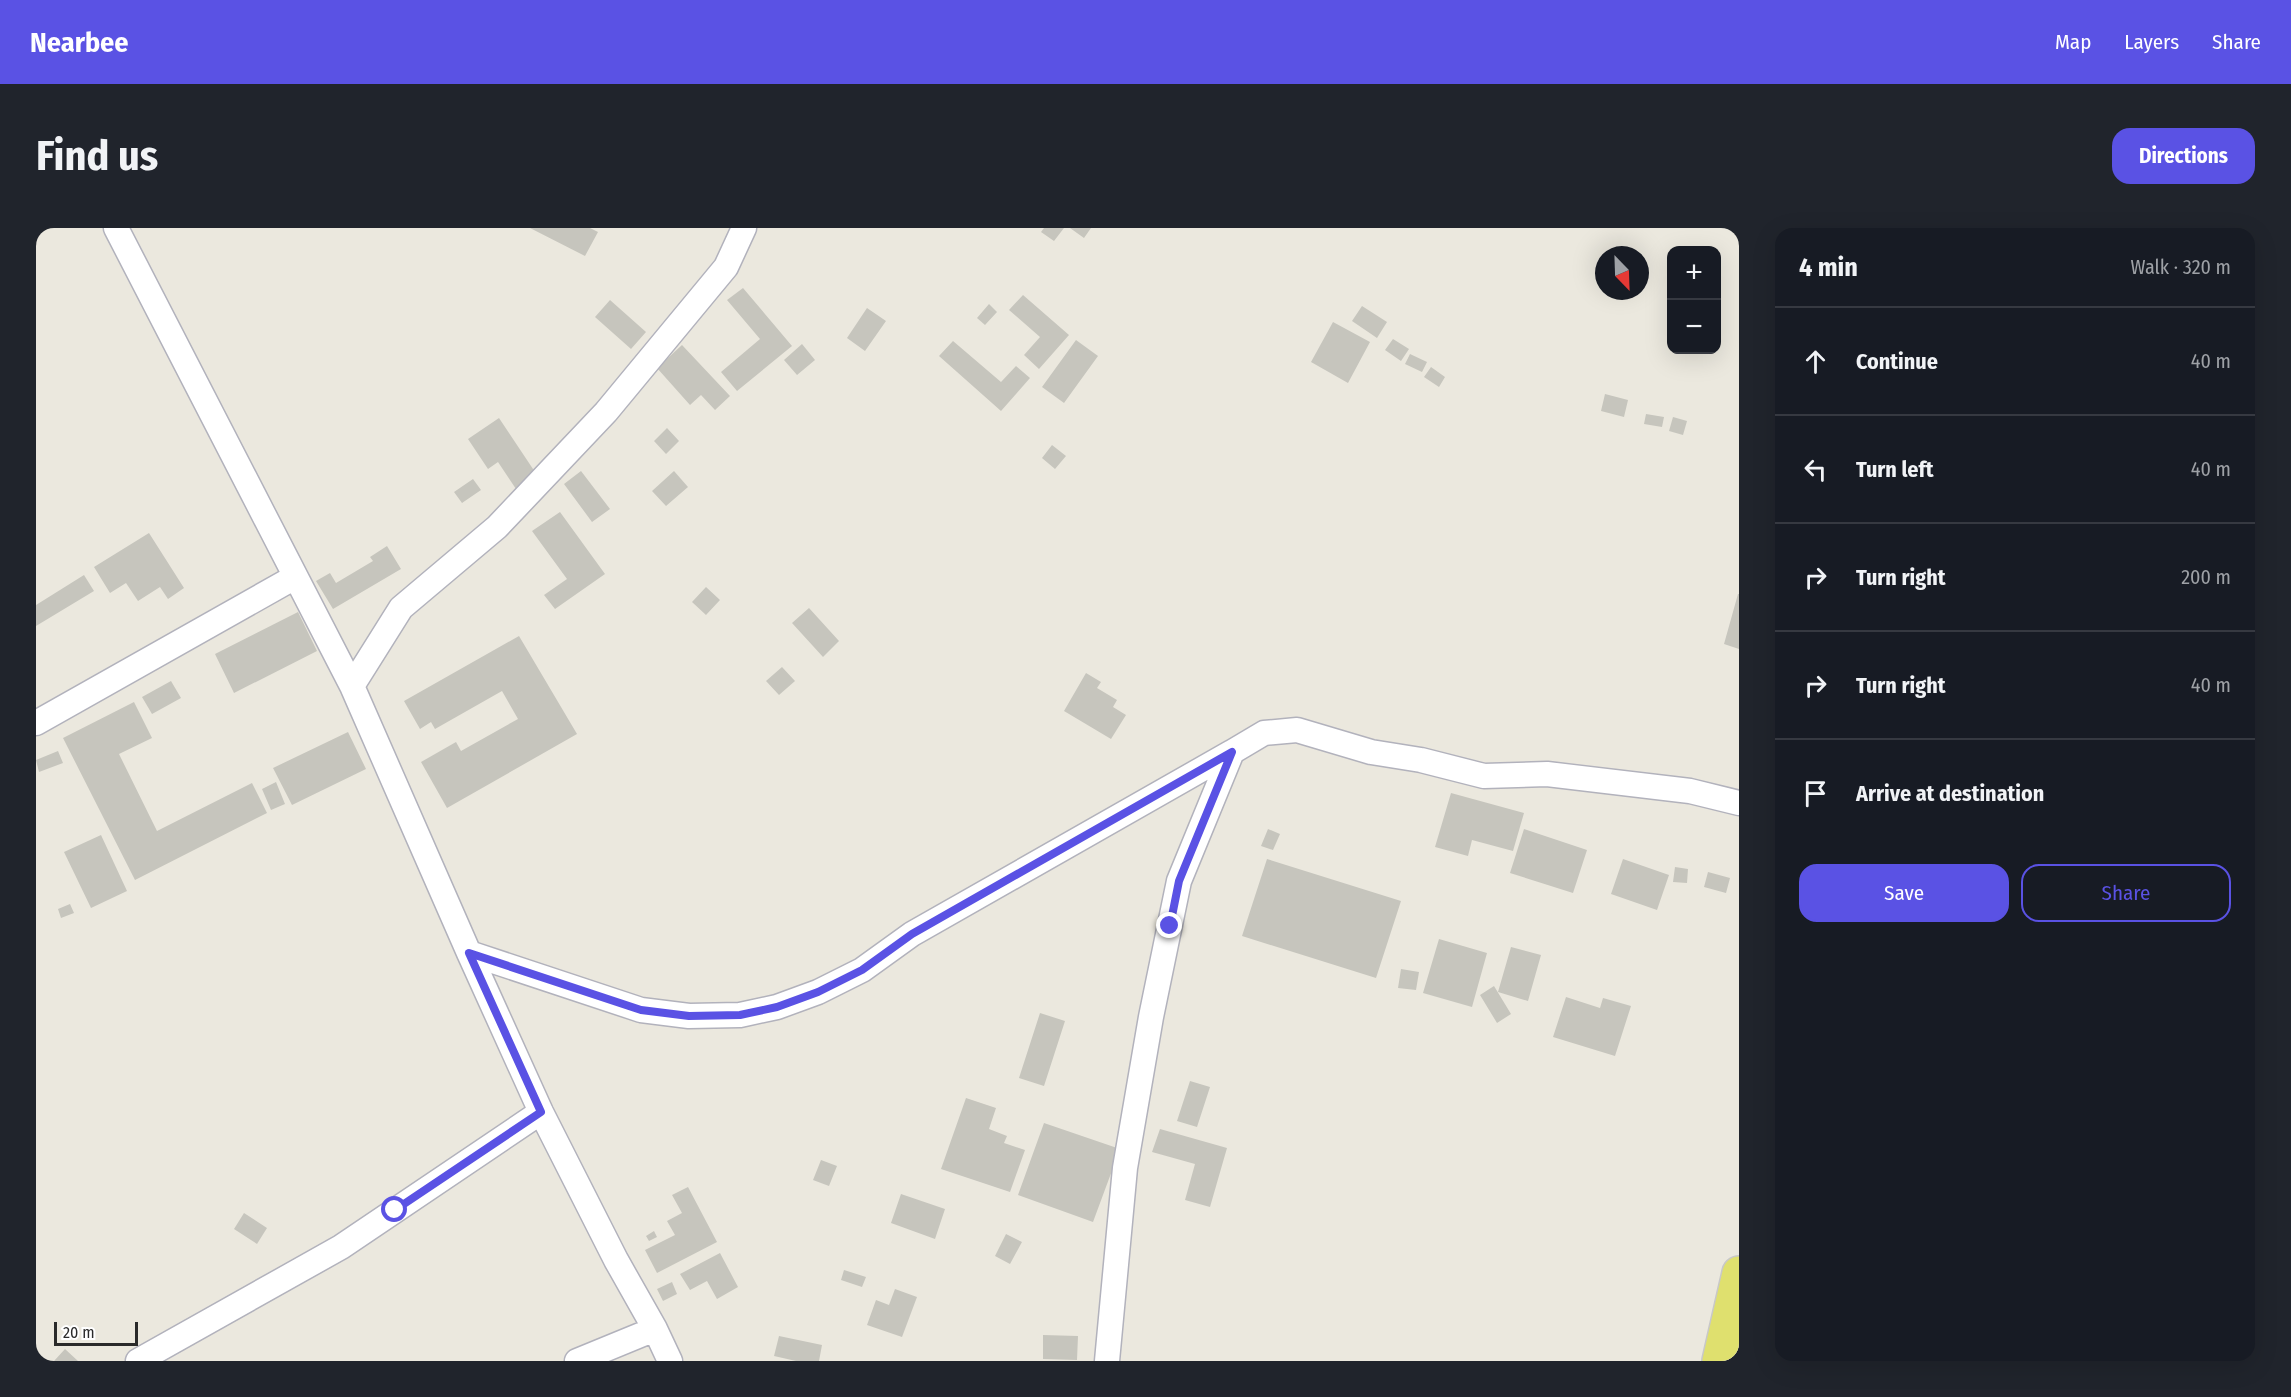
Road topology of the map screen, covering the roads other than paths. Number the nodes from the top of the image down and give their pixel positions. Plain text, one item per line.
1 (116, 228) edge
2 (744, 228) edge
3 (295, 577) junction
4 (352, 686) junction
5 (36, 723) edge
6 (1232, 752) junction
7 (1739, 803) edge
8 (469, 953) junction
9 (541, 1112) junction
10 (1739, 1273) edge
11 (655, 1329) junction
12 (138, 1361) edge
13 (577, 1361) edge
14 (670, 1361) edge
15 (1107, 1361) edge
16 (1719, 1361) edge

1 - 3 street
2 - 4 street
3 - 4 street
3 - 5 street
4 - 8 street
6 - 7 street
6 - 8 street
6 - 15 street
8 - 9 street
9 - 11 street
9 - 12 street
10 - 16 main road
11 - 13 street
11 - 14 street

